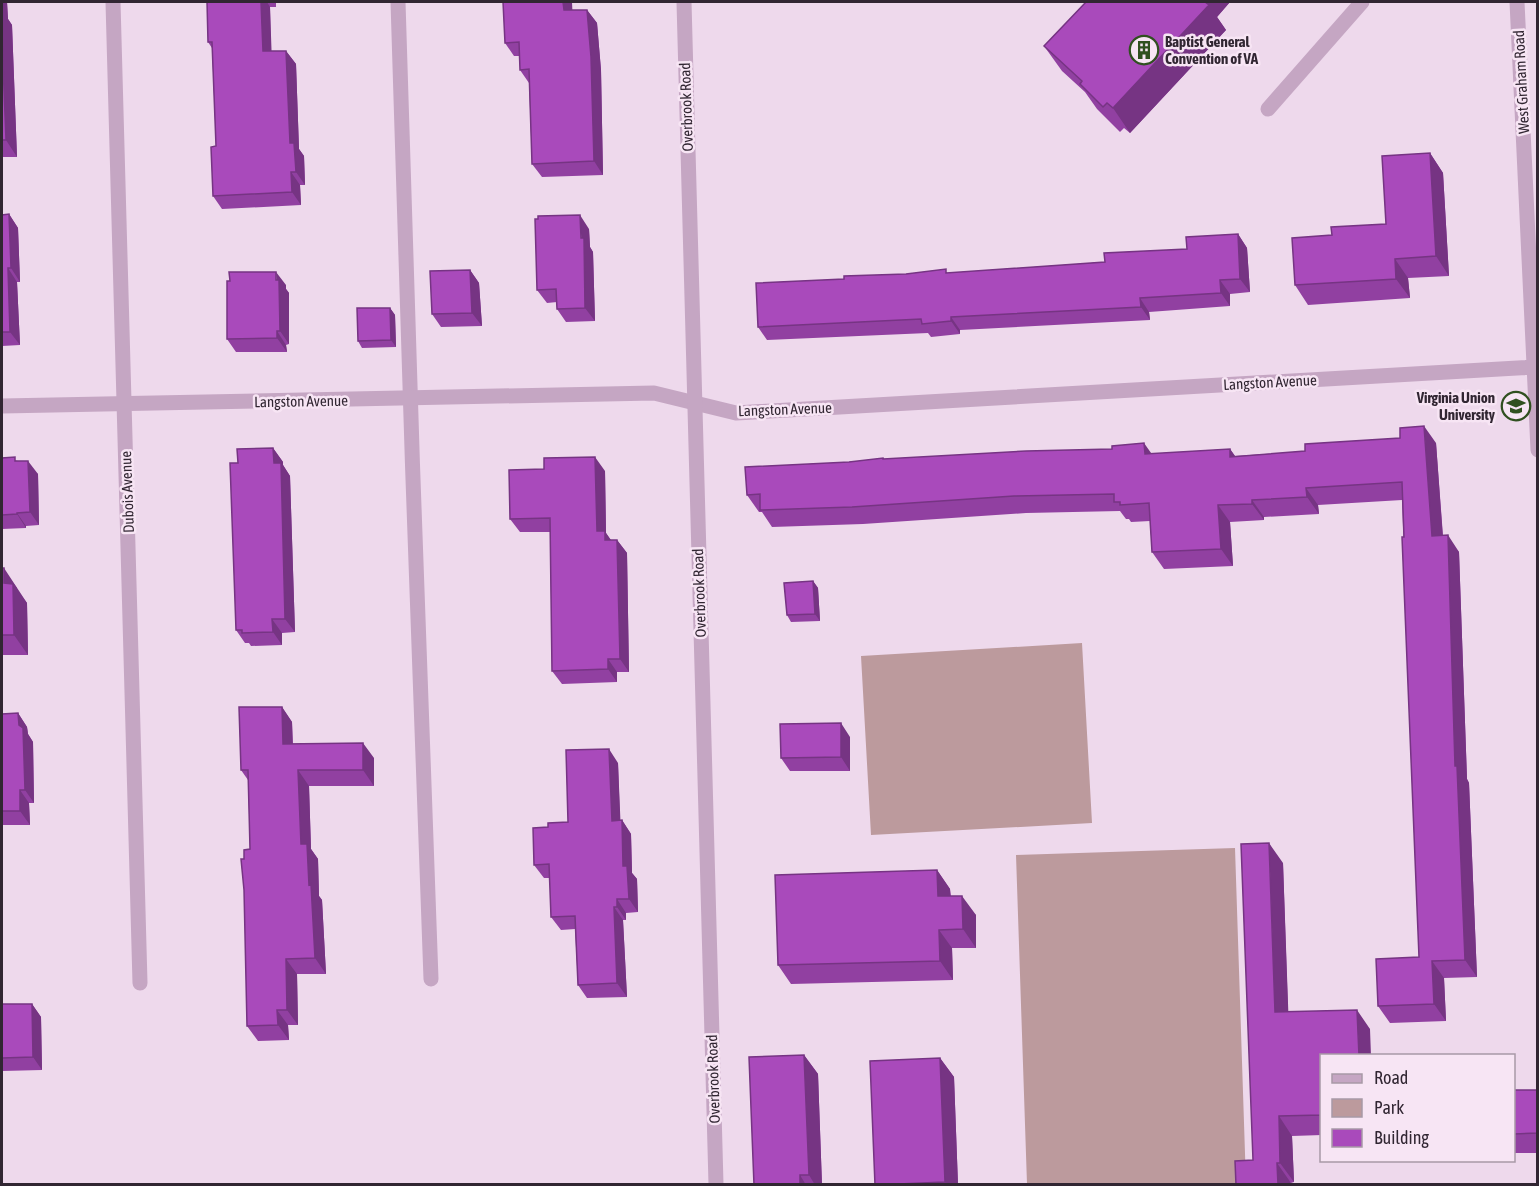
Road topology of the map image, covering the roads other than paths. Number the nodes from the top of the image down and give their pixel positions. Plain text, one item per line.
1 (113, 2) edge
2 (398, 2) edge
3 (684, 2) edge
4 (1362, 2) edge
5 (1517, 2) edge
6 (1268, 109) dead end
7 (1534, 367) junction
8 (409, 398) junction
9 (694, 402) junction
10 (125, 404) junction
11 (2, 406) edge
12 (1538, 450) edge
13 (431, 979) dead end
14 (140, 983) dead end
15 (716, 1185) edge

1 - 10 street, Dubois Avenue
2 - 8 street
3 - 9 street, Overbrook Road
4 - 6 street
5 - 7 street, West Graham Road
7 - 9 street, Langston Avenue
7 - 12 street, West Graham Road
8 - 9 street, Langston Avenue
8 - 10 street, Langston Avenue
8 - 13 street
9 - 15 street, Overbrook Road
10 - 11 street, Langston Avenue
10 - 14 street, Dubois Avenue

